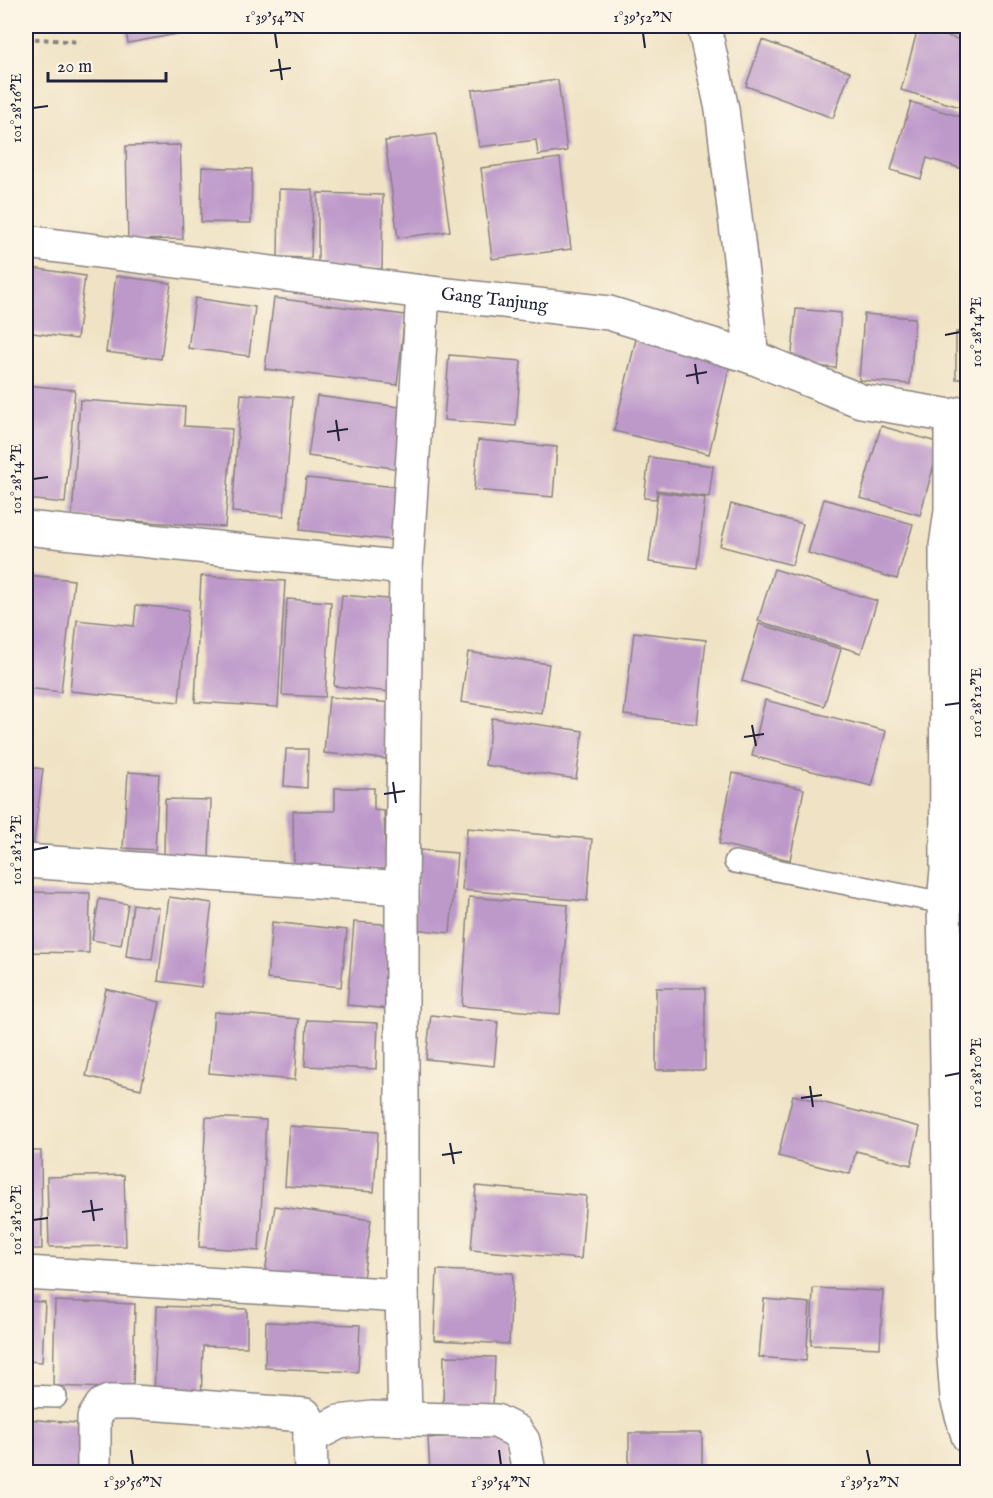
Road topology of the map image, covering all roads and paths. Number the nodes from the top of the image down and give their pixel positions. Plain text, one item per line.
1 (704, 26) edge
2 (26, 38) edge
3 (80, 42) dead end
4 (26, 242) edge
5 (423, 292) junction
6 (752, 357) junction
7 (959, 414) edge
8 (26, 528) edge
9 (957, 547) edge
10 (406, 568) junction
11 (26, 861) edge
12 (735, 862) dead end
13 (957, 871) edge
14 (402, 888) junction
15 (945, 903) junction
16 (26, 1273) edge
17 (402, 1296) junction
18 (26, 1396) edge
19 (56, 1397) dead end
20 (405, 1418) junction
21 (968, 1436) edge
22 (310, 1437) junction
23 (94, 1473) edge
24 (311, 1473) edge
25 (528, 1473) edge

1 - 6 street
2 - 3 path
4 - 5 street, Gang Tanjung
5 - 6 street, Gang Tanjung
5 - 10 street
6 - 7 street, Gang Tanjung
7 - 9 street
8 - 10 street
9 - 13 street
10 - 14 street
11 - 14 street
12 - 15 lane
13 - 15 street
14 - 17 street
15 - 21 street
16 - 17 street
17 - 20 street
18 - 19 lane
20 - 22 street
20 - 25 street
22 - 23 street
22 - 24 street

